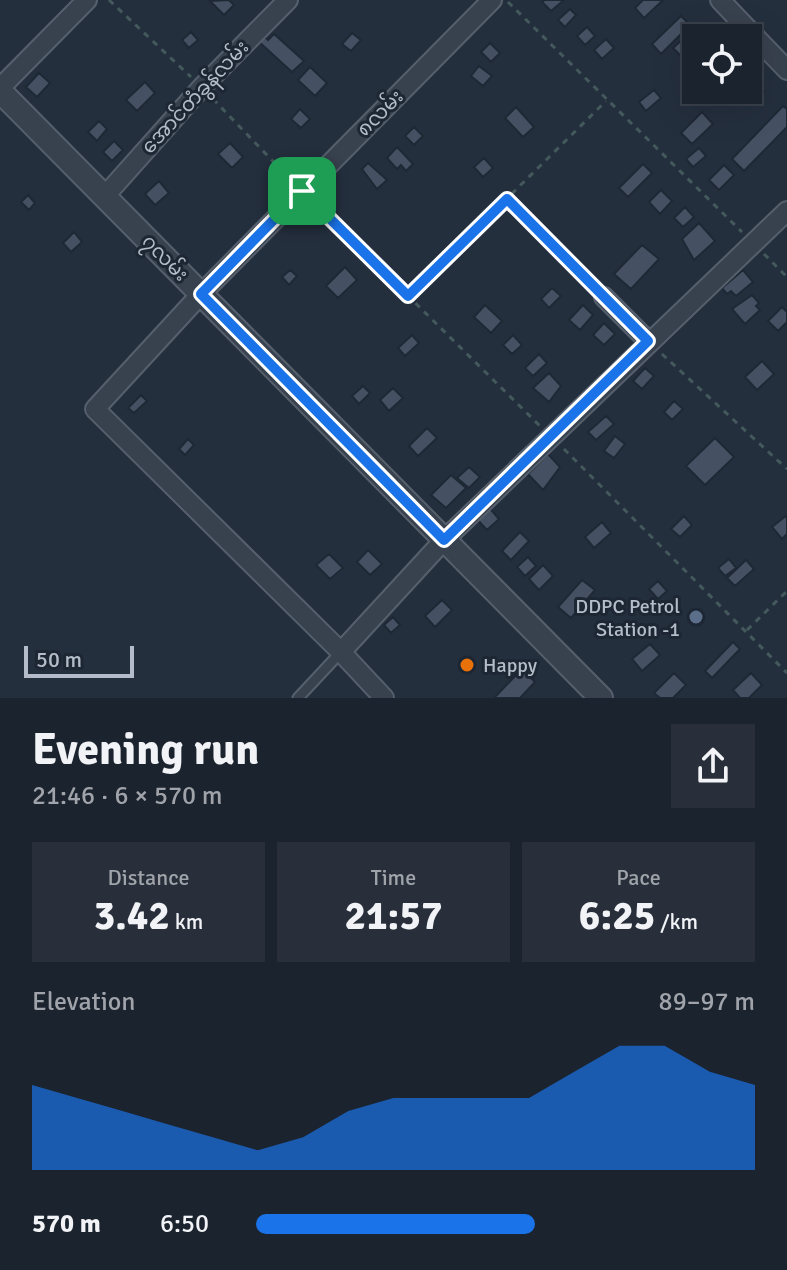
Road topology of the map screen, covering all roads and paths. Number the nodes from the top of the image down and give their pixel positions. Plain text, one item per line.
1 (87, 0) edge
2 (288, 0) edge
3 (492, 0) edge
4 (506, 0) edge
5 (720, 0) edge
6 (787, 70) edge
7 (0, 90) edge
8 (606, 101) junction
9 (302, 191) junction
10 (104, 197) junction
11 (507, 199) junction
12 (787, 211) edge
13 (754, 244) junction
14 (787, 277) edge
15 (201, 294) junction
16 (408, 296) junction
17 (604, 297) joint
18 (648, 341) junction
19 (551, 436) junction
20 (787, 469) edge
21 (444, 540) junction
22 (787, 591) edge
23 (746, 631) junction
24 (341, 652) junction
25 (787, 673) edge
26 (298, 698) edge
27 (384, 698) edge
28 (601, 698) edge

1 - 7 street
2 - 10 street, အောင်တံခွန်လမ်း
3 - 9 street, ၈လမ်း
4 - 8 path
5 - 6 street
7 - 10 street, ၇လမ်း
8 - 11 path
8 - 13 path
9 - 15 street, ၈လမ်း
9 - 16 path
10 - 15 street, ၇လမ်း
11 - 16 path
11 - 17 path
12 - 13 street
13 - 14 path
13 - 18 street
15 - 21 street, ၇လမ်း
15 - 24 street, ၈လမ်း
16 - 19 path
17 - 18 street
18 - 19 street
18 - 20 path
19 - 21 street
19 - 23 path
21 - 24 street
21 - 28 street, ၇လမ်း
22 - 23 path
23 - 25 path
24 - 26 lane
24 - 27 street

